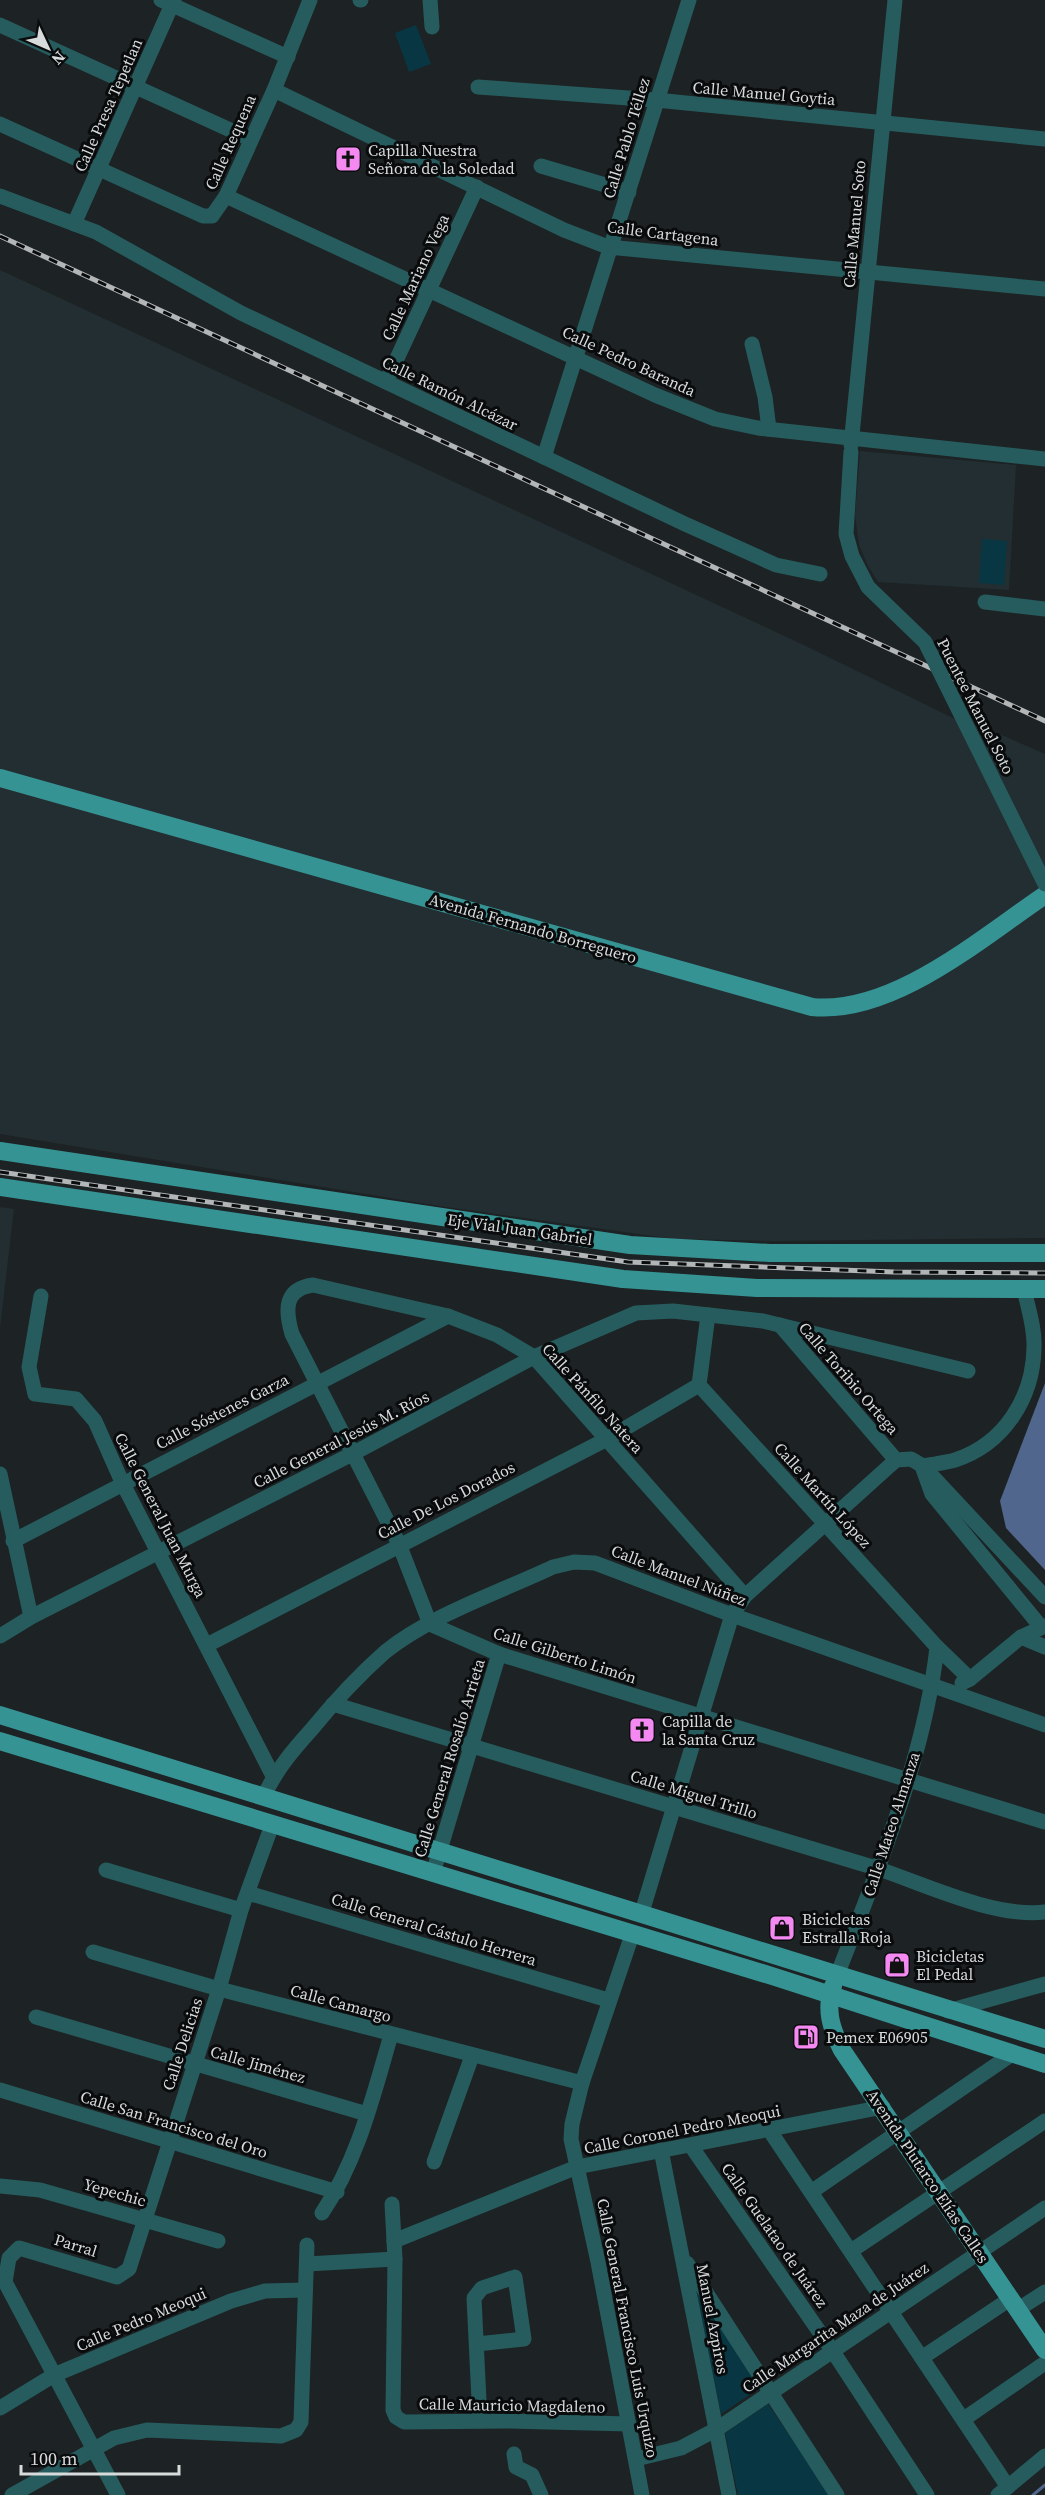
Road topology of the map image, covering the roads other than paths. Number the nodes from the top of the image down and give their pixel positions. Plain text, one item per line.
1 (310, 0) edge
2 (430, 0) edge
3 (689, 0) edge
4 (896, 0) edge
5 (169, 2) edge
6 (0, 26) edge
7 (432, 27) dead end
8 (288, 57) junction
9 (478, 87) dead end
10 (135, 89) junction
11 (274, 90) junction
12 (656, 100) junction
13 (881, 122) junction
14 (0, 124) edge
15 (250, 139) junction
16 (1045, 139) edge
17 (541, 166) dead end
18 (99, 169) junction
19 (477, 187) junction
20 (629, 192) junction
21 (0, 196) edge
22 (226, 196) junction
23 (74, 224) junction
24 (608, 248) junction
25 (867, 272) junction
26 (430, 289) junction
27 (1045, 289) edge
28 (752, 344) dead end
29 (575, 357) junction
30 (387, 382) junction
31 (769, 429) junction
32 (851, 445) junction
33 (544, 458) junction
34 (1045, 459) edge
35 (820, 574) dead end
36 (985, 602) dead end
37 (1045, 609) edge
38 (0, 778) edge
39 (1045, 884) edge
40 (1045, 895) edge
41 (0, 1151) edge
42 (0, 1187) edge
43 (1045, 1253) edge
44 (1024, 1289) junction
45 (1045, 1289) edge
46 (41, 1296) dead end
47 (708, 1315) junction
48 (448, 1316) junction
49 (780, 1325) junction
50 (534, 1357) junction
51 (968, 1371) dead end
52 (316, 1383) junction
53 (699, 1385) junction
54 (607, 1439) junction
55 (354, 1453) junction
56 (896, 1460) junction
57 (923, 1466) junction
58 (0, 1474) edge
59 (122, 1482) junction
60 (826, 1524) junction
61 (13, 1541) junction
62 (399, 1544) junction
63 (158, 1552) junction
64 (745, 1596) junction
65 (1045, 1597) edge
66 (732, 1615) junction
67 (31, 1617) junction
68 (430, 1624) junction
69 (1043, 1626) edge
70 (0, 1636) edge
71 (1021, 1638) junction
72 (207, 1645) junction
73 (937, 1647) junction
74 (1045, 1647) edge
75 (499, 1654) junction
76 (970, 1679) junction
77 (939, 1688) junction
78 (333, 1704) junction
79 (0, 1715) edge
80 (700, 1718) junction
81 (1045, 1725) edge
82 (0, 1741) edge
83 (470, 1745) junction
84 (273, 1776) junction
85 (907, 1779) junction
86 (264, 1796) junction
87 (672, 1807) junction
88 (1045, 1822) edge
89 (272, 1825) junction
90 (440, 1849) junction
91 (879, 1869) junction
92 (106, 1870) dead end
93 (433, 1873) junction
94 (248, 1893) junction
95 (241, 1910) junction
96 (642, 1912) junction
97 (1045, 1912) edge
98 (632, 1935) junction
99 (93, 1952) dead end
100 (838, 1973) junction
101 (1045, 1984) edge
102 (219, 1989) junction
103 (830, 1995) junction
104 (608, 2001) junction
105 (948, 2011) junction
106 (36, 2017) dead end
107 (391, 2035) junction
108 (1045, 2039) edge
109 (1012, 2054) junction
110 (472, 2056) junction
111 (1045, 2064) edge
112 (194, 2065) junction
113 (582, 2083) junction
114 (0, 2090) edge
115 (883, 2108) junction
116 (367, 2114) junction
117 (1045, 2121) edge
118 (770, 2131) junction
119 (899, 2132) junction
120 (170, 2141) junction
121 (691, 2146) junction
122 (661, 2150) junction
123 (434, 2162) dead end
124 (578, 2168) junction
125 (0, 2186) edge
126 (337, 2192) junction
127 (811, 2192) junction
128 (939, 2193) junction
129 (392, 2204) dead end
130 (1045, 2208) edge
131 (322, 2213) dead end
132 (146, 2220) junction
133 (218, 2241) dead end
134 (394, 2241) junction
135 (307, 2245) dead end
136 (851, 2251) junction
137 (979, 2252) junction
138 (683, 2256) junction
139 (395, 2259) junction
140 (307, 2264) junction
141 (125, 2274) joint
142 (3, 2282) edge
143 (304, 2290) junction
144 (1045, 2292) edge
145 (1013, 2305) junction
146 (890, 2311) junction
147 (477, 2344) junction
148 (832, 2350) junction
149 (1045, 2350) edge
150 (923, 2357) junction
151 (1045, 2363) edge
152 (54, 2375) junction
153 (769, 2393) junction
154 (0, 2408) edge
155 (964, 2420) junction
156 (480, 2421) junction
157 (629, 2424) junction
158 (717, 2429) junction
159 (95, 2448) junction
160 (514, 2454) dead end
161 (1045, 2456) edge
162 (636, 2459) junction
163 (1003, 2491) edge
164 (12, 2495) edge
165 (118, 2495) edge
166 (541, 2495) edge
167 (642, 2495) edge
168 (729, 2495) edge
169 (837, 2495) edge
170 (927, 2495) edge

1 - 8 street, Calle Requena
2 - 7 street
3 - 12 street, Calle Pablo Téllez
4 - 13 street, Calle Manuel Soto
5 - 8 street
5 - 10 street, Calle Presa Tepetlan
6 - 10 street
8 - 11 street, Calle Requena
9 - 12 street, Calle Manuel Goytia
10 - 15 street
10 - 18 street, Calle Presa Tepetlan
11 - 15 street, Calle Requena
11 - 19 street, Calle Cartagena
12 - 13 street, Calle Manuel Goytia
12 - 20 street, Calle Pablo Téllez
13 - 16 street, Calle Manuel Goytia
13 - 25 street, Calle Manuel Soto
14 - 18 street
15 - 22 street, Calle Requena
17 - 20 street
18 - 22 street, Calle Requena
18 - 23 street, Calle Presa Tepetlan
19 - 24 street, Calle Cartagena
19 - 26 street, Calle Mariano Vega
20 - 24 street, Calle Pablo Téllez
21 - 23 street, Calle Ramón Alcázar
22 - 26 street, Calle Pedro Baranda
23 - 30 street, Calle Ramón Alcázar
24 - 25 street, Calle Cartagena
24 - 29 street, Calle Pablo Téllez
25 - 27 street, Calle Cartagena
25 - 32 street, Calle Manuel Soto
26 - 29 street, Calle Pedro Baranda
26 - 30 street, Calle Mariano Vega
28 - 31 street
29 - 31 street, Calle Pedro Baranda
29 - 33 street, Calle Pablo Téllez
30 - 33 street, Calle Ramón Alcázar
31 - 32 street, Calle Pedro Baranda
32 - 34 street, Calle Pedro Baranda
32 - 39 street, Puentee Manuel Soto, bridge
33 - 35 street, Calle Ramón Alcázar
36 - 37 street
38 - 40 main road, Avenida Fernando Borreguero
41 - 43 main road, Eje Vial Juan Gabriel
42 - 44 main road
44 - 45 main road
44 - 57 street
46 - 59 street, Calle General Juan Murga
47 - 49 street, Calle General Jesús M. Ríos
47 - 50 street, Calle General Jesús M. Ríos
47 - 53 street
48 - 50 street, Calle Pánfilo Natera
48 - 52 street, Calle Sóstenes Garza
48 - 52 street, Calle Pánfilo Natera
49 - 51 street, Calle General Jesús M. Ríos
49 - 56 street, Calle Toribio Ortega
50 - 54 street, Calle Pánfilo Natera
50 - 55 street, Calle General Jesús M. Ríos
52 - 55 street
52 - 59 street, Calle Sóstenes Garza
53 - 54 street, Calle De Los Dorados
53 - 60 street, Calle Martín López
54 - 62 street, Calle De Los Dorados
54 - 64 street, Calle Pánfilo Natera
55 - 62 street
55 - 63 street, Calle General Jesús M. Ríos
56 - 57 street, Calle Toribio Ortega
56 - 60 street
57 - 65 street
57 - 69 street
58 - 61 street
59 - 61 street, Calle Sóstenes Garza
59 - 63 street, Calle General Juan Murga
60 - 64 street
60 - 73 street, Calle Martín López
61 - 67 street
62 - 68 street
62 - 72 street, Calle De Los Dorados
63 - 67 street, Calle General Jesús M. Ríos
63 - 72 street, Calle General Juan Murga
64 - 66 street
66 - 68 street, Calle Manuel Núñez
66 - 77 street, Calle Manuel Núñez
66 - 80 street
67 - 70 street, Calle General Jesús M. Ríos
68 - 75 street, Calle Gilberto Limón
68 - 78 street, Calle Manuel Núñez
69 - 71 street
71 - 74 street
71 - 76 street
72 - 84 street, Calle General Juan Murga
73 - 76 street, Calle Martín López
73 - 77 street, Calle Mateo Almanza
75 - 80 street, Calle Gilberto Limón
75 - 83 street, Calle General Rosalío Arrieta
76 - 77 street
77 - 81 street, Calle Manuel Núñez
77 - 85 street, Calle Mateo Almanza
78 - 83 street, Calle Miguel Trillo
78 - 84 street, Calle Manuel Núñez
79 - 86 main road
80 - 85 street, Calle Gilberto Limón
80 - 87 street
82 - 89 main road
83 - 87 street, Calle Miguel Trillo
83 - 90 street, Calle General Rosalío Arrieta
84 - 86 street, Calle Manuel Núñez
85 - 88 street, Calle Gilberto Limón
85 - 91 street, Calle Mateo Almanza
86 - 90 main road
87 - 91 street, Calle Miguel Trillo
87 - 96 street
89 - 93 main road
89 - 94 street, Calle Delicias
90 - 93 street, Calle General Rosalío Arrieta
90 - 96 main road
91 - 97 street, Calle Miguel Trillo
91 - 100 street, Calle Mateo Almanza
92 - 95 street
93 - 98 main road
94 - 95 street, Calle Delicias
94 - 104 street, Calle General Cástulo Herrera
95 - 102 street, Calle Delicias
96 - 100 main road
98 - 103 main road
98 - 104 street, Calle General Francisco Luis Urquizo
99 - 102 street, Calle Camargo
100 - 103 main road, Calle Mateo Almanza
100 - 105 main road
101 - 105 street
102 - 107 street, Calle Camargo
102 - 112 street, Calle Delicias
103 - 109 main road
103 - 115 main road, Avenida Plutarco Elías Calles
104 - 113 street, Calle General Francisco Luis Urquizo
105 - 108 main road
106 - 112 street, Calle Jiménez
107 - 110 street, Calle Camargo
107 - 116 street
109 - 111 main road
109 - 119 street
110 - 113 street, Calle Camargo
110 - 123 street
112 - 116 street, Calle Jiménez
112 - 120 street, Calle Delicias
113 - 124 street, Calle General Francisco Luis Urquizo
114 - 120 street, Calle San Francisco del Oro
115 - 118 street, Calle Coronel Pedro Meoqui
115 - 119 main road, Avenida Plutarco Elías Calles
116 - 126 street
117 - 128 street
118 - 121 street, Calle Coronel Pedro Meoqui
118 - 127 street
119 - 127 street
119 - 128 main road, Avenida Plutarco Elías Calles
120 - 126 street, Calle San Francisco del Oro
120 - 132 street, Calle Delicias
121 - 122 street, Calle Coronel Pedro Meoqui
121 - 148 street, Calle Guelatao de Juárez
122 - 124 street, Calle Coronel Pedro Meoqui
122 - 138 street, Manuel Azpiros
124 - 134 street, Calle Coronel Pedro Meoqui
124 - 157 street, Calle General Francisco Luis Urquizo
125 - 132 street, Yepechic
126 - 131 street
127 - 136 street
128 - 136 street
128 - 137 main road, Avenida Plutarco Elías Calles
129 - 134 street
130 - 137 street, Calle Margarita Maza de Juárez
132 - 133 street, Yepechic
132 - 141 street, Calle Delicias
134 - 139 street
135 - 140 street
136 - 146 street
137 - 145 main road, Avenida Plutarco Elías Calles
137 - 146 street, Calle Margarita Maza de Juárez
138 - 153 street
138 - 158 street, Manuel Azpiros
139 - 140 street
139 - 156 street, Calle Mauricio Magdaleno
140 - 143 street
141 - 142 street, Parral
142 - 152 street
143 - 152 street, Calle Pedro Meoqui
143 - 159 street
144 - 145 street
145 - 149 main road, Avenida Plutarco Elías Calles
145 - 150 street
146 - 148 street, Calle Margarita Maza de Juárez
146 - 150 street
147 - 147 street
147 - 156 street
148 - 153 street, Calle Margarita Maza de Juárez
148 - 170 street, Calle Guelatao de Juárez
150 - 155 street
151 - 155 street
152 - 154 street, Calle Pedro Meoqui
152 - 159 street
153 - 158 street, Calle Margarita Maza de Juárez
153 - 169 street
155 - 163 street
156 - 157 street, Calle Mauricio Magdaleno
157 - 162 street, Calle General Francisco Luis Urquizo
158 - 162 street, Calle Margarita Maza de Juárez
158 - 168 street, Manuel Azpiros
159 - 164 street
159 - 165 street
160 - 166 street
161 - 163 street
162 - 167 street, Calle General Francisco Luis Urquizo

